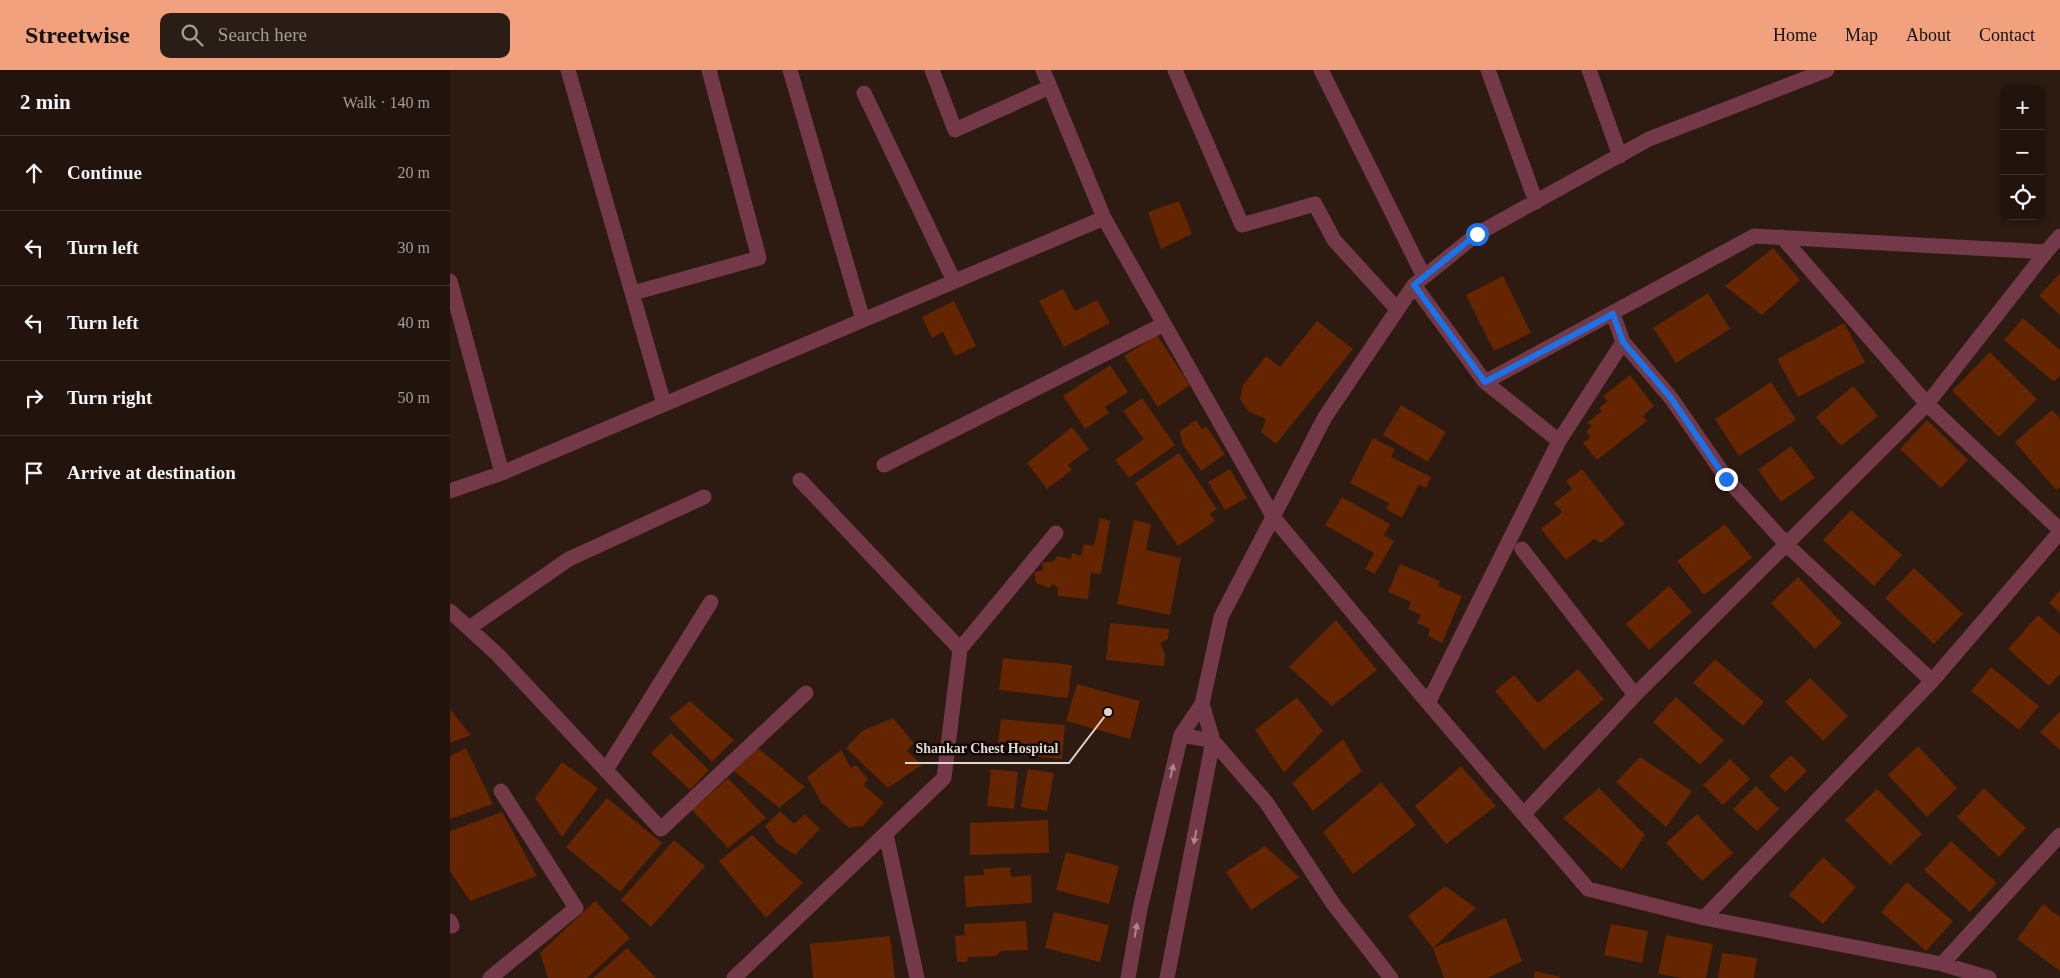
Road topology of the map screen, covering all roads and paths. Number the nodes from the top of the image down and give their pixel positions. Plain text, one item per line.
1 (568, 70) edge
2 (709, 70) edge
3 (790, 70) edge
4 (932, 70) edge
5 (1043, 70) edge
6 (1175, 70) edge
7 (1321, 70) edge
8 (1488, 70) edge
9 (1588, 70) edge
10 (1827, 70) edge
11 (1050, 87) junction
12 (864, 93) dead end
13 (1620, 156) junction
14 (1536, 202) junction
15 (1104, 218) junction
16 (2060, 236) edge
17 (1782, 237) junction
18 (2046, 252) junction
19 (450, 281) edge
20 (954, 281) junction
21 (1419, 281) junction
22 (633, 293) junction
23 (1396, 310) junction
24 (1613, 314) junction
25 (863, 320) junction
26 (1164, 324) junction
27 (1623, 342) junction
28 (1485, 382) junction
29 (664, 404) junction
30 (1927, 404) junction
31 (1559, 441) junction
32 (884, 465) dead end
33 (502, 473) junction
34 (800, 480) dead end
35 (450, 491) edge
36 (704, 497) dead end
37 (1274, 518) junction
38 (2060, 531) edge
39 (1056, 532) dead end
40 (1787, 545) junction
41 (1522, 549) dead end
42 (711, 602) dead end
43 (450, 611) edge
44 (469, 628) junction
45 (960, 649) junction
46 (1932, 680) junction
47 (806, 693) dead end
48 (1634, 695) junction
49 (1428, 703) junction
50 (1202, 704) junction
51 (1181, 735) junction
52 (1213, 741) junction
53 (606, 770) junction
54 (501, 791) dead end
55 (1524, 814) junction
56 (886, 834) junction
57 (2060, 835) edge
58 (1704, 918) junction
59 (1942, 964) junction
60 (490, 978) edge
61 (734, 978) edge
62 (917, 978) edge
63 (1128, 978) edge
64 (1167, 978) edge
65 (1391, 978) edge
66 (1989, 978) edge

1 - 22 street
2 - 22 street
3 - 25 street
4 - 11 street
5 - 11 street
6 - 23 street
7 - 21 street
8 - 14 street
9 - 13 street
10 - 13 street
11 - 15 street
12 - 20 street
13 - 14 street
14 - 21 street
15 - 20 street
15 - 26 street
16 - 18 street
17 - 18 street
17 - 24 street
17 - 30 street
18 - 30 street
19 - 33 street
20 - 25 street
21 - 23 street
21 - 28 street
22 - 29 street
23 - 37 street
24 - 27 street
24 - 28 street
25 - 29 street
26 - 32 street
26 - 37 street
27 - 31 street
27 - 40 street
28 - 31 street
29 - 33 street
30 - 38 street
30 - 40 street
31 - 49 street
33 - 35 street
34 - 45 street
36 - 44 street
37 - 49 street
37 - 50 street
38 - 46 street
39 - 45 street
40 - 46 street
40 - 48 street
41 - 48 street
42 - 53 street
43 - 44 street
44 - 53 street
45 - 56 street
46 - 58 street
47 - 53 street
48 - 55 street
49 - 55 street
50 - 51 street
50 - 52 street
51 - 52 street
63 -> 51 street
52 -> 64 street
52 - 65 street
54 - 60 street
55 - 58 street
56 - 61 street
56 - 62 street
57 - 59 street
58 - 59 street
59 - 66 street

